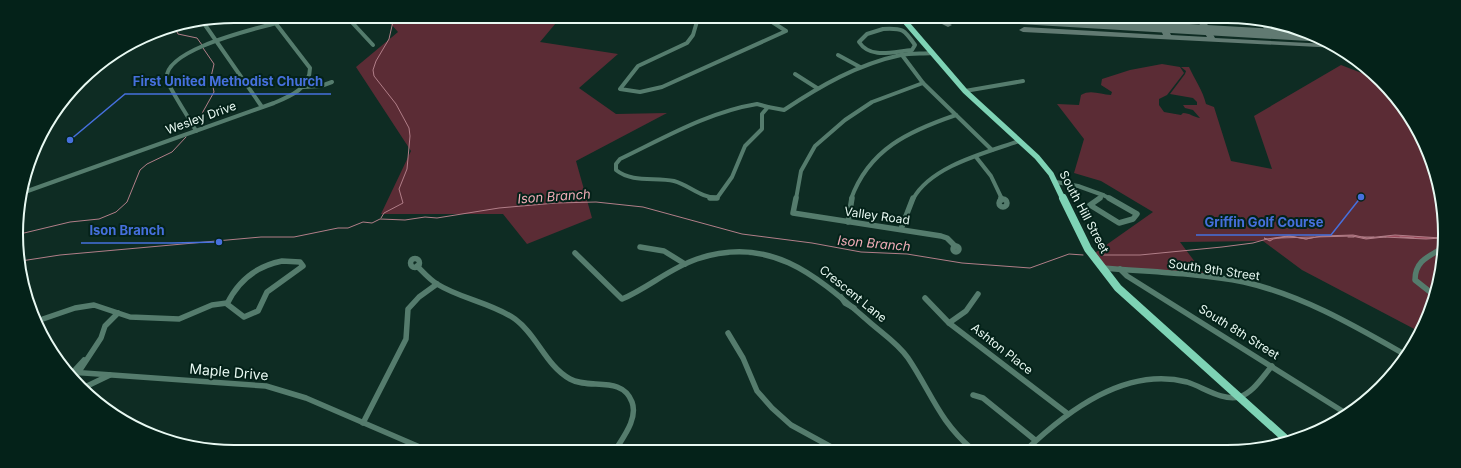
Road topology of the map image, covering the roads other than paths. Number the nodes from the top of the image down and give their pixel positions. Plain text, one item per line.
1 (276, 23) joint
2 (353, 23) edge
3 (696, 23) edge
4 (774, 23) edge
5 (906, 23) edge
6 (205, 25) edge
7 (905, 31) junction
8 (913, 31) junction
9 (216, 42) junction
10 (373, 45) dead end
11 (932, 54) junction
12 (838, 55) dead end
13 (902, 55) junction
14 (860, 67) junction
15 (795, 74) dead end
16 (1023, 81) dead end
17 (332, 82) dead end
18 (923, 83) junction
19 (303, 87) junction
20 (817, 88) junction
21 (965, 91) junction
22 (262, 107) junction
23 (768, 107) junction
24 (956, 115) junction
25 (196, 131) junction
26 (1019, 141) junction
27 (992, 150) junction
28 (976, 157) junction
29 (1056, 182) junction
30 (27, 191) edge
31 (1104, 195) junction
32 (1002, 200) dead end
33 (848, 222) junction
34 (901, 229) junction
35 (955, 246) dead end
36 (640, 247) dead end
37 (1438, 251) edge
38 (575, 253) dead end
39 (685, 264) junction
40 (417, 266) dead end
41 (1100, 268) junction
42 (1120, 269) junction
43 (437, 284) junction
44 (1430, 292) edge
45 (978, 294) dead end
46 (925, 298) dead end
47 (227, 303) junction
48 (118, 313) junction
49 (41, 320) edge
50 (949, 323) junction
51 (728, 333) dead end
52 (1401, 352) edge
53 (1272, 366) junction
54 (74, 372) edge
55 (111, 375) junction
56 (88, 386) edge
57 (973, 395) dead end
58 (1237, 397) junction
59 (1342, 411) edge
60 (1068, 414) junction
61 (363, 423) junction
62 (1284, 437) edge
63 (1036, 440) junction
64 (415, 445) edge
65 (618, 445) edge
66 (829, 445) edge
67 (966, 445) edge
68 (1031, 445) edge

1 - 9 street
1 - 19 street
2 - 10 street
3 - 4 street
5 - 8 main road, South Hill Street
6 - 9 street
7 - 7 street
7 - 8 street
8 - 11 main road, South Hill Street
9 - 22 street
9 - 25 street
11 - 13 street
11 - 21 main road, South Hill Street
12 - 14 street
13 - 14 street
13 - 18 street
14 - 20 street
15 - 20 street
16 - 21 street
17 - 19 street
18 - 24 street
18 - 33 street, Valley Road
19 - 22 street, Wesley Drive
20 - 23 street
21 - 26 main road, South Hill Street
22 - 25 street, Wesley Drive
23 - 23 street
24 - 27 street
24 - 33 street
25 - 30 street, Wesley Drive
26 - 27 street
26 - 29 main road, South Hill Street
27 - 28 street
28 - 32 street
28 - 34 street
29 - 31 street
29 - 41 main road, South Hill Street
31 - 31 street
33 - 34 street, Valley Road
34 - 35 street, Valley Road
36 - 39 street
37 - 44 street
38 - 39 street, Crescent Lane
39 - 67 street, Crescent Lane
40 - 43 street
41 - 42 street, South 9th Street
41 - 58 main road, South Hill Street
42 - 52 street, South 9th Street
42 - 53 street, South 8th Street
43 - 61 street
43 - 65 street
45 - 50 street
46 - 50 street, Ashton Place
47 - 47 street
47 - 48 street
48 - 49 street
48 - 54 street
50 - 60 street, Ashton Place
51 - 66 street
53 - 58 street
53 - 59 street, South 8th Street
54 - 55 street, Maple Drive
55 - 56 street
55 - 61 street, Maple Drive
57 - 63 street
58 - 60 street
58 - 62 main road, South Hill Street
60 - 63 street
61 - 64 street, Maple Drive
63 - 68 street

